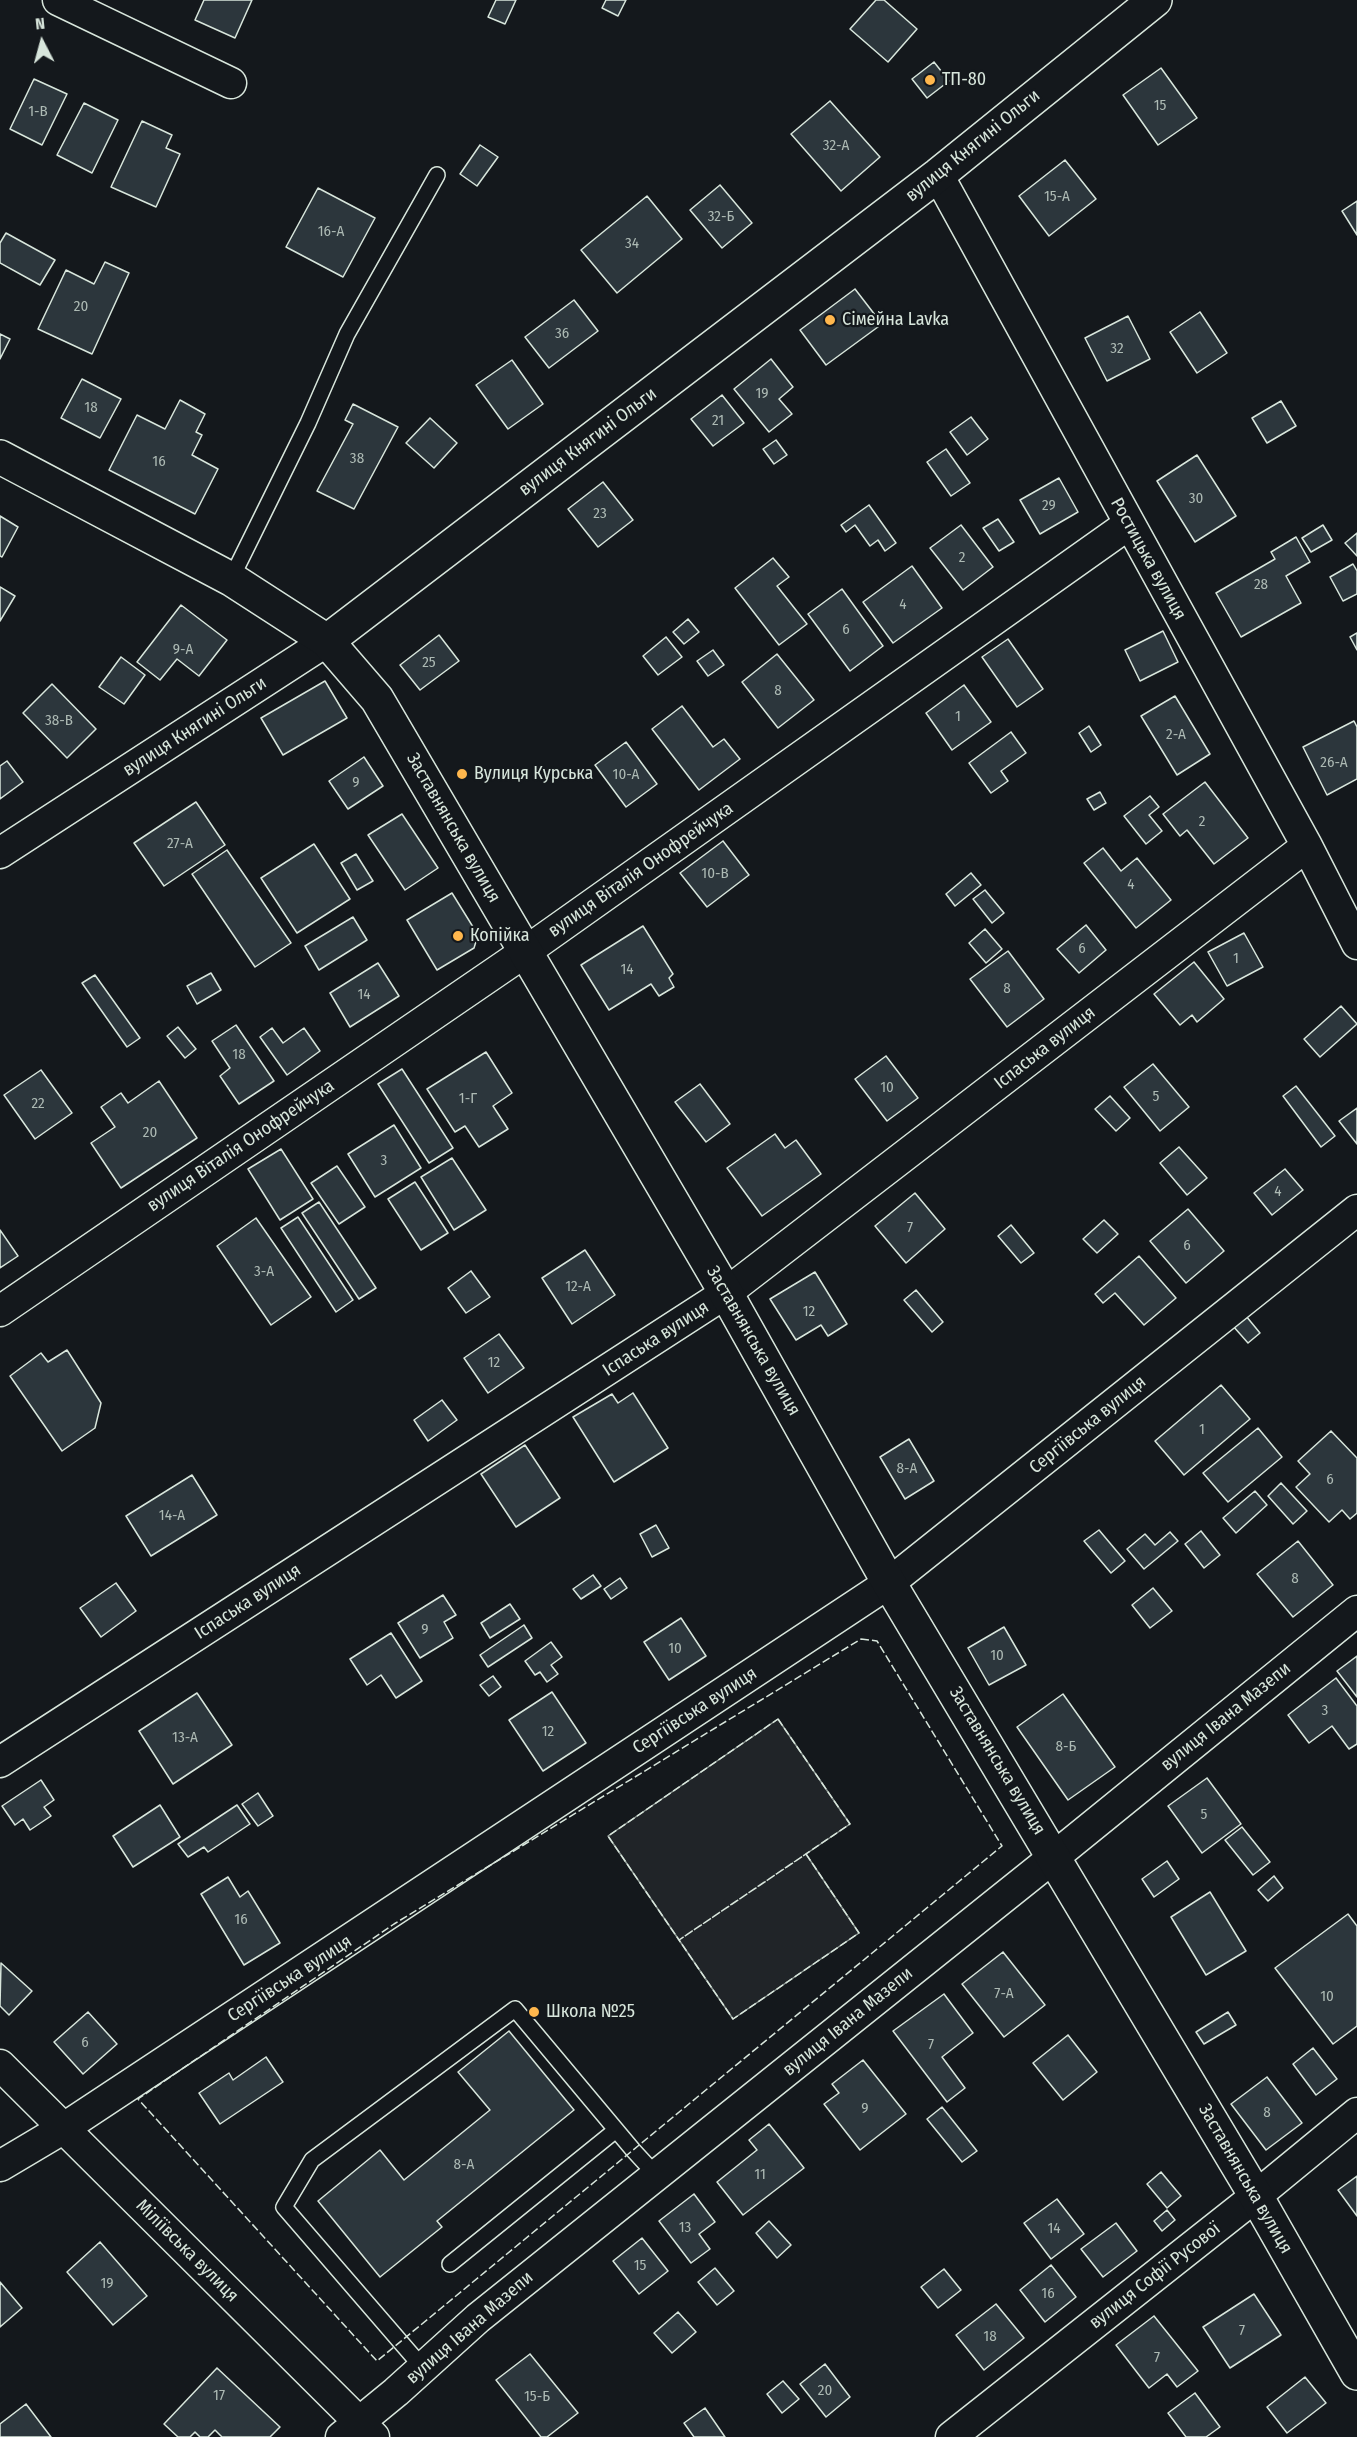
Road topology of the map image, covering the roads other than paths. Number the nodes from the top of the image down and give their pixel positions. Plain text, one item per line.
1 (58, 0) edge
2 (1155, 0) edge
3 (231, 83) dead end
4 (437, 175) dead end
5 (938, 175) junction
6 (0, 457) edge
7 (1129, 524) junction
8 (231, 579) junction
9 (327, 641) junction
10 (1307, 846) junction
11 (0, 853) edge
12 (1357, 944) edge
13 (525, 952) junction
14 (1357, 1210) edge
15 (726, 1293) junction
16 (0, 1311) edge
17 (889, 1583) junction
18 (1357, 1611) edge
19 (0, 1762) edge
20 (1054, 1857) junction
21 (0, 2065) edge
22 (1357, 2113) edge
23 (64, 2128) junction
24 (616, 2130) junction
25 (0, 2166) edge
26 (656, 2175) junction
27 (1256, 2196) junction
28 (450, 2264) dead end
29 (423, 2368) junction
30 (1357, 2373) edge
31 (359, 2432) edge
32 (951, 2437) edge

1 - 3 street
2 - 5 street, вулиця Княгині Ольги
4 - 8 lane
5 - 7 street, Ростицька вулиця
5 - 9 street, вулиця Княгині Ольги
6 - 8 street, Заставнянська вулиця
7 - 10 street, Ростицька вулиця
7 - 13 street, вулиця Віталія Онофрейчука
8 - 9 street, Заставнянська вулиця
9 - 11 street, вулиця Княгині Ольги
9 - 13 street, Заставнянська вулиця
10 - 12 street, Ростицька вулиця
10 - 15 street, Іспаська вулиця
13 - 15 street, Заставнянська вулиця
13 - 16 street, вулиця Віталія Онофрейчука
14 - 17 street, Сергіївська вулиця
15 - 17 street, Заставнянська вулиця
15 - 19 street, Іспаська вулиця
17 - 20 street, Заставнянська вулиця
17 - 23 street, Сергіївська вулиця
18 - 20 street, вулиця Івана Мазепи
20 - 26 street, вулиця Івана Мазепи
20 - 27 street, Заставнянська вулиця
21 - 23 street, Міліївська вулиця
22 - 27 street, вулиця Софії Русової
23 - 25 street, Сергіївська вулиця
23 - 31 street, Міліївська вулиця
24 - 26 lane
24 - 28 lane
24 - 29 lane
26 - 29 street, вулиця Івана Мазепи
27 - 30 street, Заставнянська вулиця
27 - 32 street, вулиця Софії Русової
29 - 31 street, вулиця Івана Мазепи

